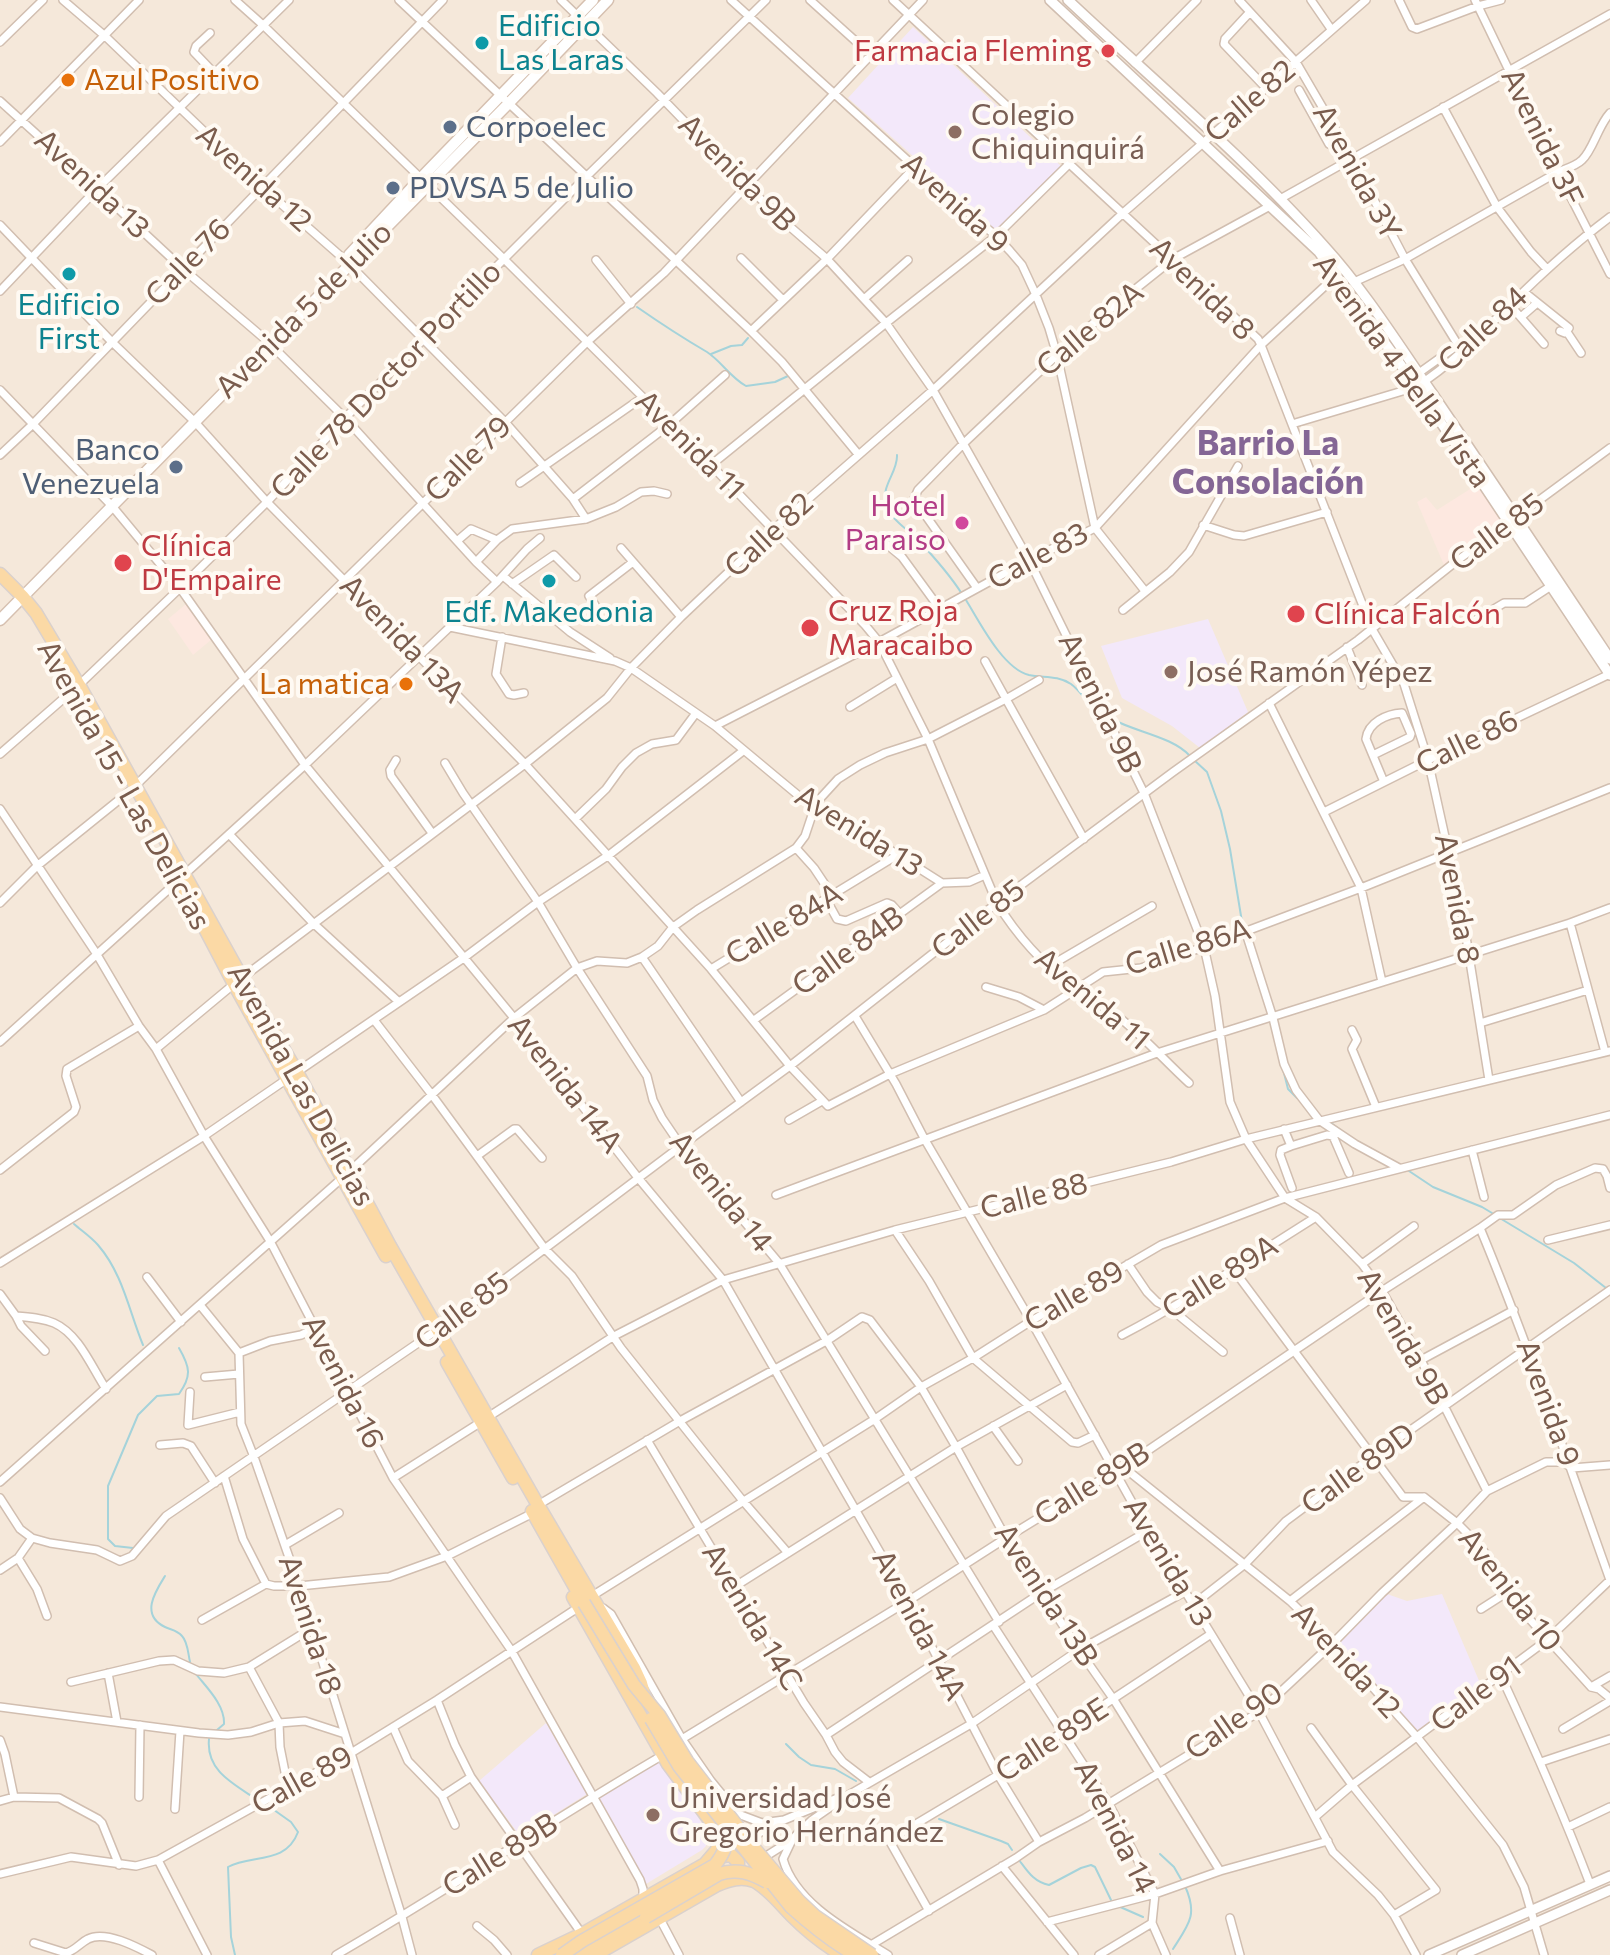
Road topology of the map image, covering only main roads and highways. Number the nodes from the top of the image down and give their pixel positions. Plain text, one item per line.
1 (593, 0) edge
2 (608, 0) edge
3 (582, 20) junction
4 (423, 182) junction
5 (0, 574) edge
6 (0, 583) edge
7 (19, 597) junction
8 (0, 610) edge
9 (0, 620) edge
10 (536, 1509) junction
11 (587, 1602) junction
12 (725, 1826) junction
13 (712, 1858) junction
14 (728, 1880) junction
15 (773, 1886) junction
16 (872, 1950) edge
17 (538, 1955) edge
18 (562, 1955) edge
19 (570, 1955) edge
20 (595, 1955) edge
21 (842, 1955) edge
22 (855, 1955) edge

1 - 3 main road, Avenida 5 de Julio
2 - 3 main road, Avenida 5 de Julio
3 - 4 main road, Avenida 5 de Julio
3 - 4 main road, Avenida 5 de Julio
4 - 7 main road, Avenida 5 de Julio
5 - 7 main road
6 - 7 main road, Avenida 15 - Las Delicias
7 - 8 main road, Avenida 5 de Julio
7 - 9 main road, Avenida 5 de Julio
7 - 10 main road, Avenida 15 - Las Delicias
10 - 11 main road
10 - 11 main road, Avenida 15 - Las Delicias
11 - 12 main road, bridge
11 - 13 main road
11 - 16 main road, bridge
12 - 15 main road, bridge
12 - 18 main road, bridge
13 - 14 main road
13 - 17 main road
14 - 20 main road
14 - 21 main road
15 - 19 main road, bridge
15 - 22 main road, bridge

